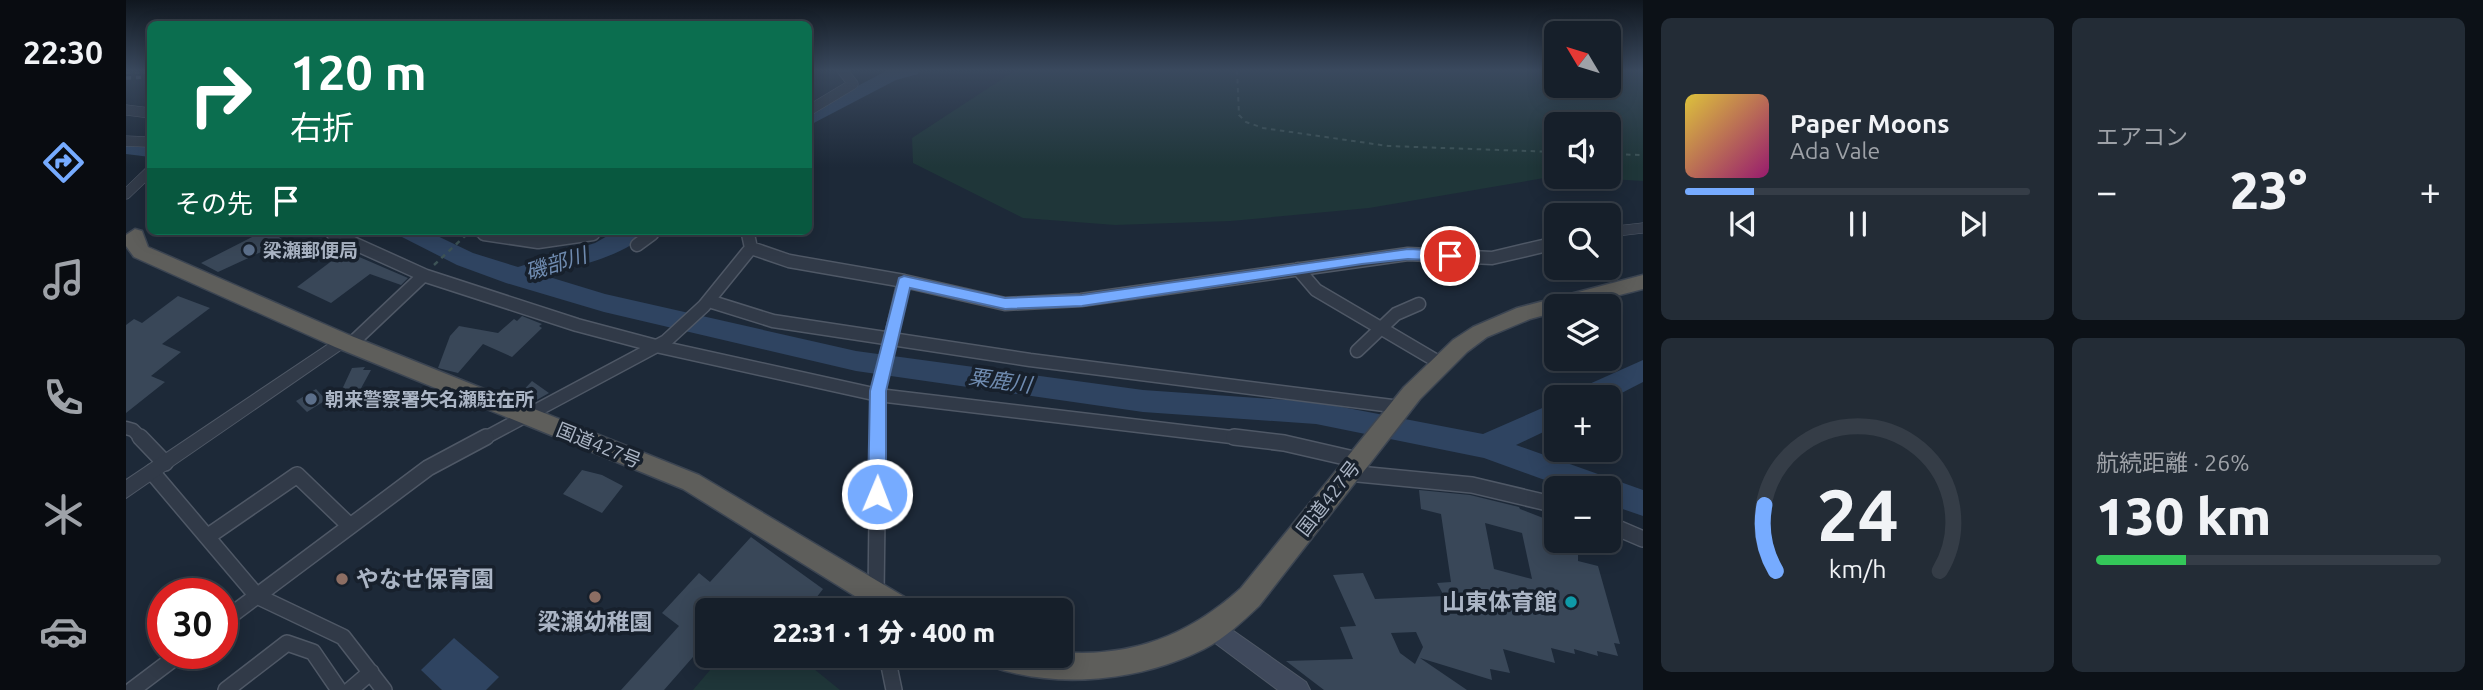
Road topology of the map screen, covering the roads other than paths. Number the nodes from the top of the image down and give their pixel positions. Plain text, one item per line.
1 (126, 110) edge
2 (147, 113) edge
3 (126, 141) edge
4 (147, 142) edge
5 (147, 177) edge
6 (126, 194) edge
7 (1643, 228) edge
8 (1621, 231) edge
9 (137, 234) edge
10 (336, 235) edge
11 (486, 235) edge
12 (527, 235) edge
13 (589, 235) edge
14 (651, 235) edge
15 (749, 235) edge
16 (522, 243) junction
17 (637, 245) dead end
18 (1544, 246) edge
19 (751, 248) junction
20 (1298, 269) junction
21 (425, 273) junction
22 (904, 281) junction
23 (1643, 282) edge
24 (707, 304) junction
25 (1419, 304) dead end
26 (1381, 328) junction
27 (889, 340) junction
28 (347, 343) junction
29 (661, 344) junction
30 (1357, 351) dead end
31 (1440, 363) junction
32 (878, 393) junction
33 (1399, 409) junction
34 (526, 415) junction
35 (126, 428) edge
36 (1356, 463) junction
37 (158, 467) junction
38 (126, 490) edge
39 (1544, 502) edge
40 (349, 525) junction
41 (1621, 530) edge
42 (207, 537) junction
43 (1643, 539) edge
44 (257, 596) junction
45 (871, 598) edge
46 (877, 598) edge
47 (238, 610) edge
48 (1215, 629) junction
49 (1073, 667) edge
50 (889, 668) edge
51 (160, 669) edge
52 (371, 672) junction
53 (132, 690) edge
54 (226, 690) edge
55 (339, 690) edge
56 (350, 690) edge
57 (384, 690) edge
58 (894, 690) edge
59 (1298, 690) edge

1 - 2 street
3 - 4 street
5 - 6 street
7 - 8 street
9 - 28 highway, 国道427号
10 - 21 street
11 - 16 street
12 - 16 street
13 - 16 street
14 - 17 street
15 - 19 street
18 - 20 street
19 - 22 street
19 - 24 street
20 - 22 street
20 - 26 street
21 - 28 street
21 - 29 street
22 - 27 street
23 - 31 highway, 国道427号
24 - 27 street
24 - 29 street
25 - 26 street
26 - 30 street
26 - 31 street
27 - 32 street
27 - 33 street
28 - 34 highway, 国道427号
28 - 37 street
29 - 32 street
29 - 34 street
31 - 33 highway, 国道427号
32 - 36 street
32 - 46 street
33 - 36 highway, 国道427号
34 - 40 street
34 - 45 highway, 国道427号
35 - 37 street
36 - 39 street
36 - 48 highway, 国道427号
37 - 38 street
37 - 42 street
40 - 42 street
40 - 44 street
41 - 43 street
42 - 44 street
44 - 47 street
44 - 52 street
48 - 49 highway, 国道427号
48 - 59 main road
50 - 58 street
51 - 53 street
52 - 56 street
52 - 57 street
54 - 55 street

